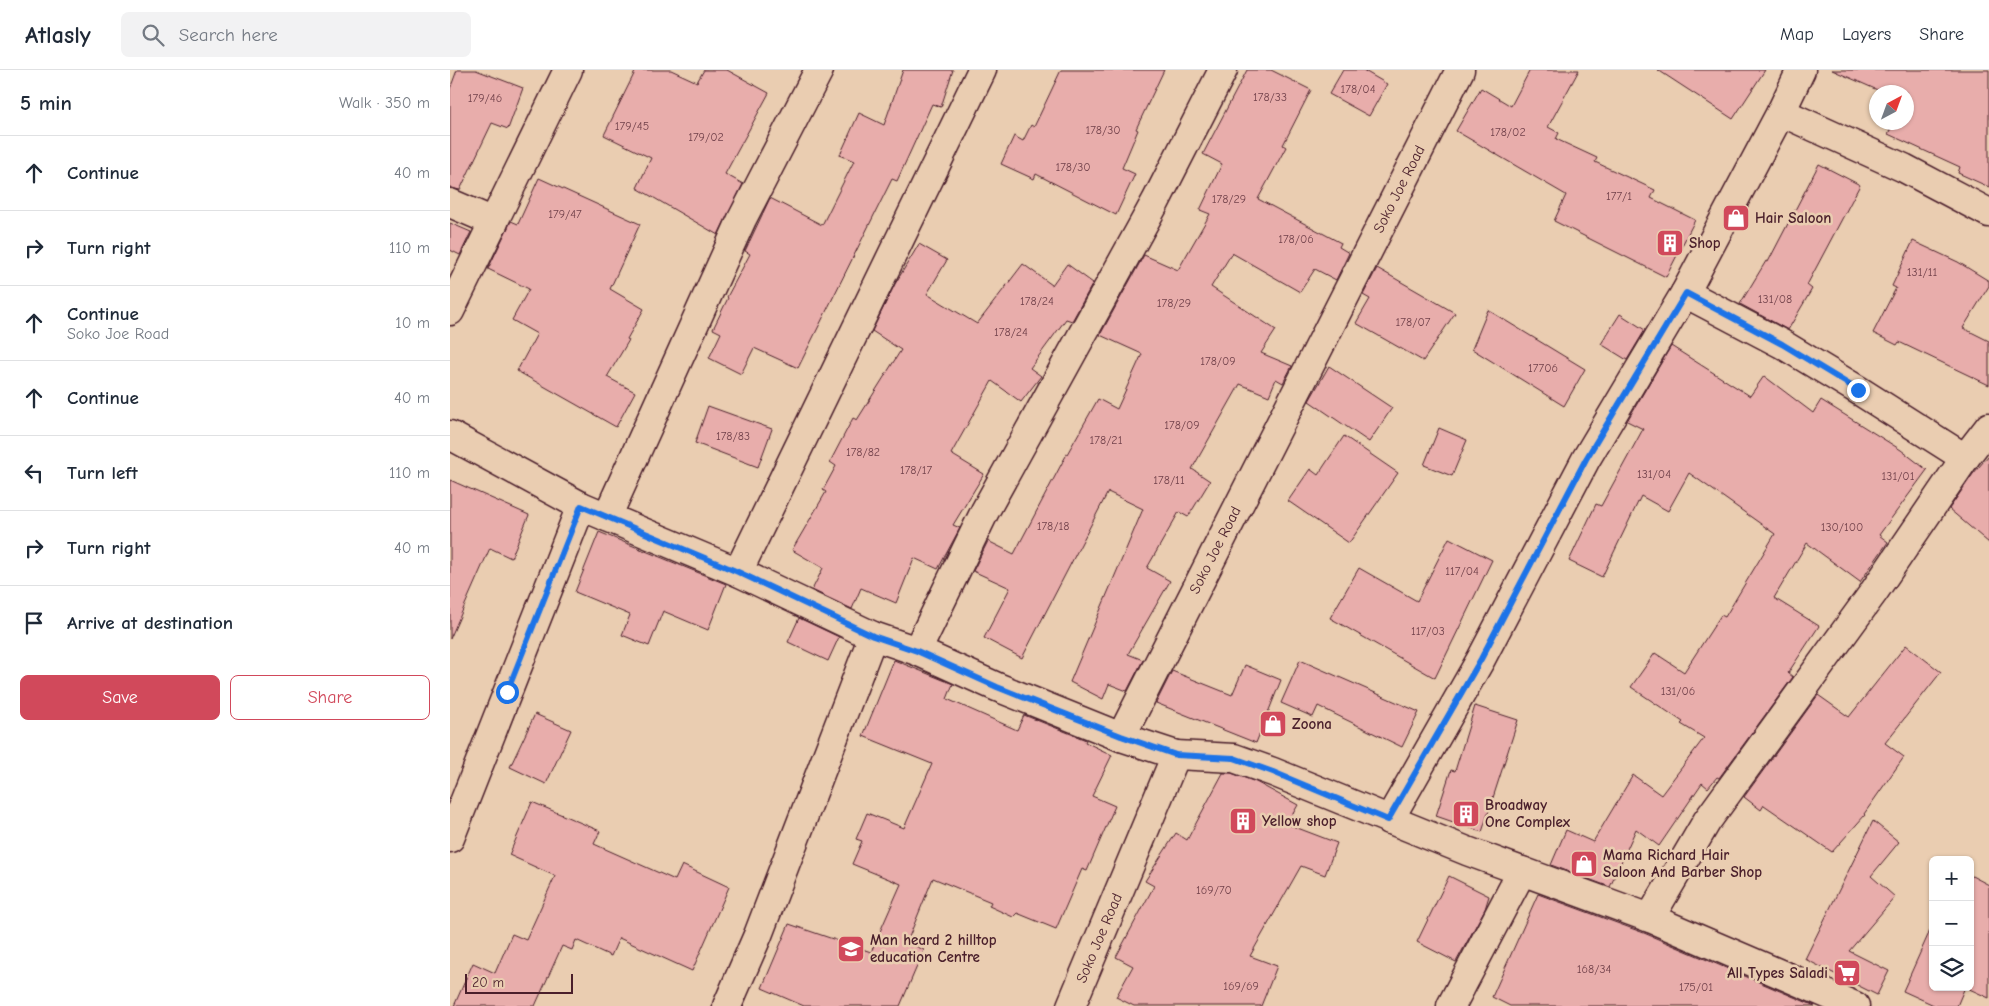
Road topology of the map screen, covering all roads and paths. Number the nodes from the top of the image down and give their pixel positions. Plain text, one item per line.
1 (568, 70) edge
2 (819, 70) edge
3 (982, 70) edge
4 (1223, 70) edge
5 (1460, 70) edge
6 (1800, 70) edge
7 (1781, 112) junction
8 (450, 203) edge
9 (1989, 213) edge
10 (494, 222) junction
11 (1686, 293) junction
12 (450, 311) edge
13 (1989, 427) edge
14 (450, 435) edge
15 (1965, 458) junction
16 (581, 506) junction
17 (607, 517) junction
18 (738, 572) junction
19 (873, 636) junction
20 (917, 651) junction
21 (1121, 736) junction
22 (1176, 755) junction
23 (1388, 820) junction
24 (450, 838) edge
25 (1522, 871) junction
26 (1650, 918) junction
27 (1843, 1004) edge
28 (727, 1006) edge
29 (1071, 1006) edge
30 (1451, 1006) edge

1 - 10 street
2 - 17 street
3 - 18 street
4 - 20 street
5 - 21 street, Soko Joe Road
6 - 7 street
7 - 9 street
7 - 11 street
8 - 10 street
10 - 12 street
11 - 15 street
11 - 23 street
13 - 15 street
14 - 16 street
15 - 26 street
16 - 17 street
16 - 24 street
17 - 18 street
18 - 19 street
19 - 20 street
19 - 28 street
20 - 21 street
21 - 22 street
22 - 23 street
22 - 29 street, Soko Joe Road
23 - 25 street
25 - 26 street
25 - 30 street
26 - 27 street

